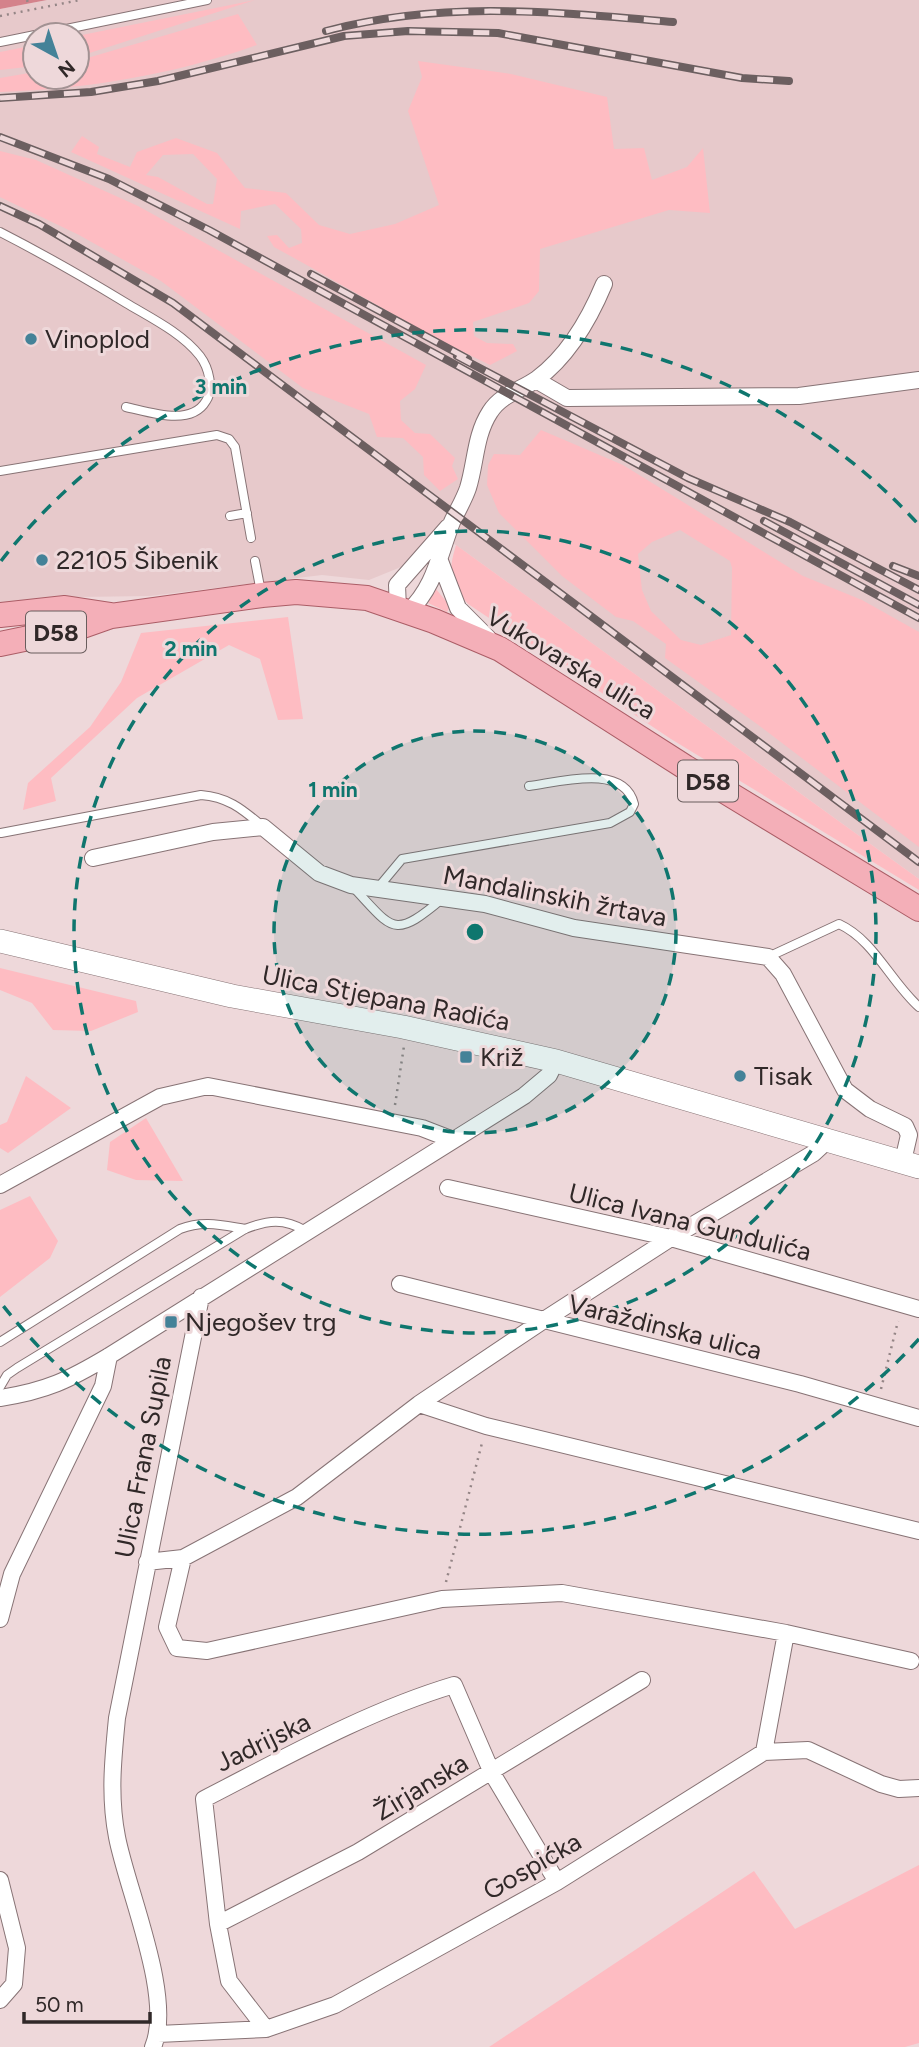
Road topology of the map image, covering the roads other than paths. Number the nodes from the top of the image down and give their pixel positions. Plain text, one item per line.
1 (207, 0) edge
2 (91, 24) edge
3 (21, 38) edge
4 (0, 43) edge
5 (0, 232) edge
6 (604, 284) dead end
7 (536, 380) junction
8 (919, 380) edge
9 (126, 407) dead end
10 (0, 471) edge
11 (247, 513) junction
12 (230, 516) dead end
13 (452, 523) junction
14 (251, 537) dead end
15 (255, 561) dead end
16 (440, 561) junction
17 (262, 595) junction
18 (403, 610) junction
19 (0, 615) edge
20 (111, 615) junction
21 (0, 645) edge
22 (500, 649) junction
23 (530, 786) dead end
24 (263, 827) junction
25 (1, 833) edge
26 (93, 858) dead end
27 (351, 885) junction
28 (375, 891) junction
29 (442, 899) junction
30 (919, 909) edge
31 (0, 941) edge
32 (768, 957) junction
33 (919, 1007) edge
34 (556, 1061) junction
35 (829, 1139) junction
36 (453, 1140) junction
37 (911, 1164) edge
38 (0, 1185) edge
39 (448, 1188) dead end
40 (245, 1229) junction
41 (306, 1231) junction
42 (671, 1238) junction
43 (400, 1284) dead end
44 (201, 1297) junction
45 (911, 1306) edge
46 (541, 1322) junction
47 (0, 1342) edge
48 (109, 1356) junction
49 (0, 1387) edge
50 (0, 1398) edge
51 (419, 1404) junction
52 (919, 1418) edge
53 (919, 1531) edge
54 (183, 1558) junction
55 (147, 1562) junction
56 (0, 1619) edge
57 (786, 1633) junction
58 (911, 1661) dead end
59 (642, 1680) dead end
60 (764, 1752) junction
61 (492, 1773) junction
62 (919, 1788) edge
63 (0, 1880) edge
64 (557, 1882) junction
65 (218, 1924) junction
66 (0, 2000) edge
67 (266, 2029) junction
68 (156, 2041) edge

1 - 2 lane
3 - 4 lane
5 - 9 lane
6 - 7 street
7 - 8 street
7 - 13 street
10 - 11 lane
11 - 12 lane
11 - 14 lane
13 - 16 street
13 - 18 street
15 - 17 lane
16 - 18 street
16 - 22 street
17 - 18 main road, Vukovarska ulica / D58
17 - 20 main road, Vukovarska ulica / D58
18 - 22 main road, Vukovarska ulica / D58
19 - 20 main road, Vukovarska ulica / D58
20 - 21 main road, Vukovarska ulica / D58
22 - 30 main road, Vukovarska ulica / D58
23 - 28 lane
24 - 25 lane
24 - 26 street
24 - 27 street, Mandalinskih žrtava
27 - 28 street, Mandalinskih žrtava
27 - 29 lane
28 - 29 street, Mandalinskih žrtava
29 - 32 street, Mandalinskih žrtava
31 - 34 main road, Ulica Stjepana Radića
32 - 33 lane
32 - 37 street
34 - 35 main road, Ulica Stjepana Radića
34 - 36 street
35 - 37 main road, Ulica Stjepana Radića
35 - 42 street
36 - 38 street
36 - 41 street
39 - 42 street, Ulica Ivana Gundulića
40 - 41 lane
40 - 47 lane
40 - 49 lane
41 - 44 street
42 - 45 street, Ulica Ivana Gundulića
42 - 46 street
43 - 46 street, Varaždinska ulica
44 - 48 street
44 - 55 street, Ulica Frana Supila
46 - 51 street
46 - 52 street, Varaždinska ulica
48 - 50 street
48 - 56 street
51 - 53 street
51 - 54 street
54 - 55 street
54 - 57 street
55 - 68 street, Ulica Frana Supila
57 - 58 street
57 - 60 street
59 - 61 street, Žirjanska
60 - 62 street, Gospićka
60 - 64 street, Gospićka
61 - 64 street
61 - 65 street, Žirjanska
61 - 65 street, Jadrijska
63 - 66 street
64 - 67 street, Gospićka
65 - 67 street, Jadrijska
67 - 68 street, Gospićka

